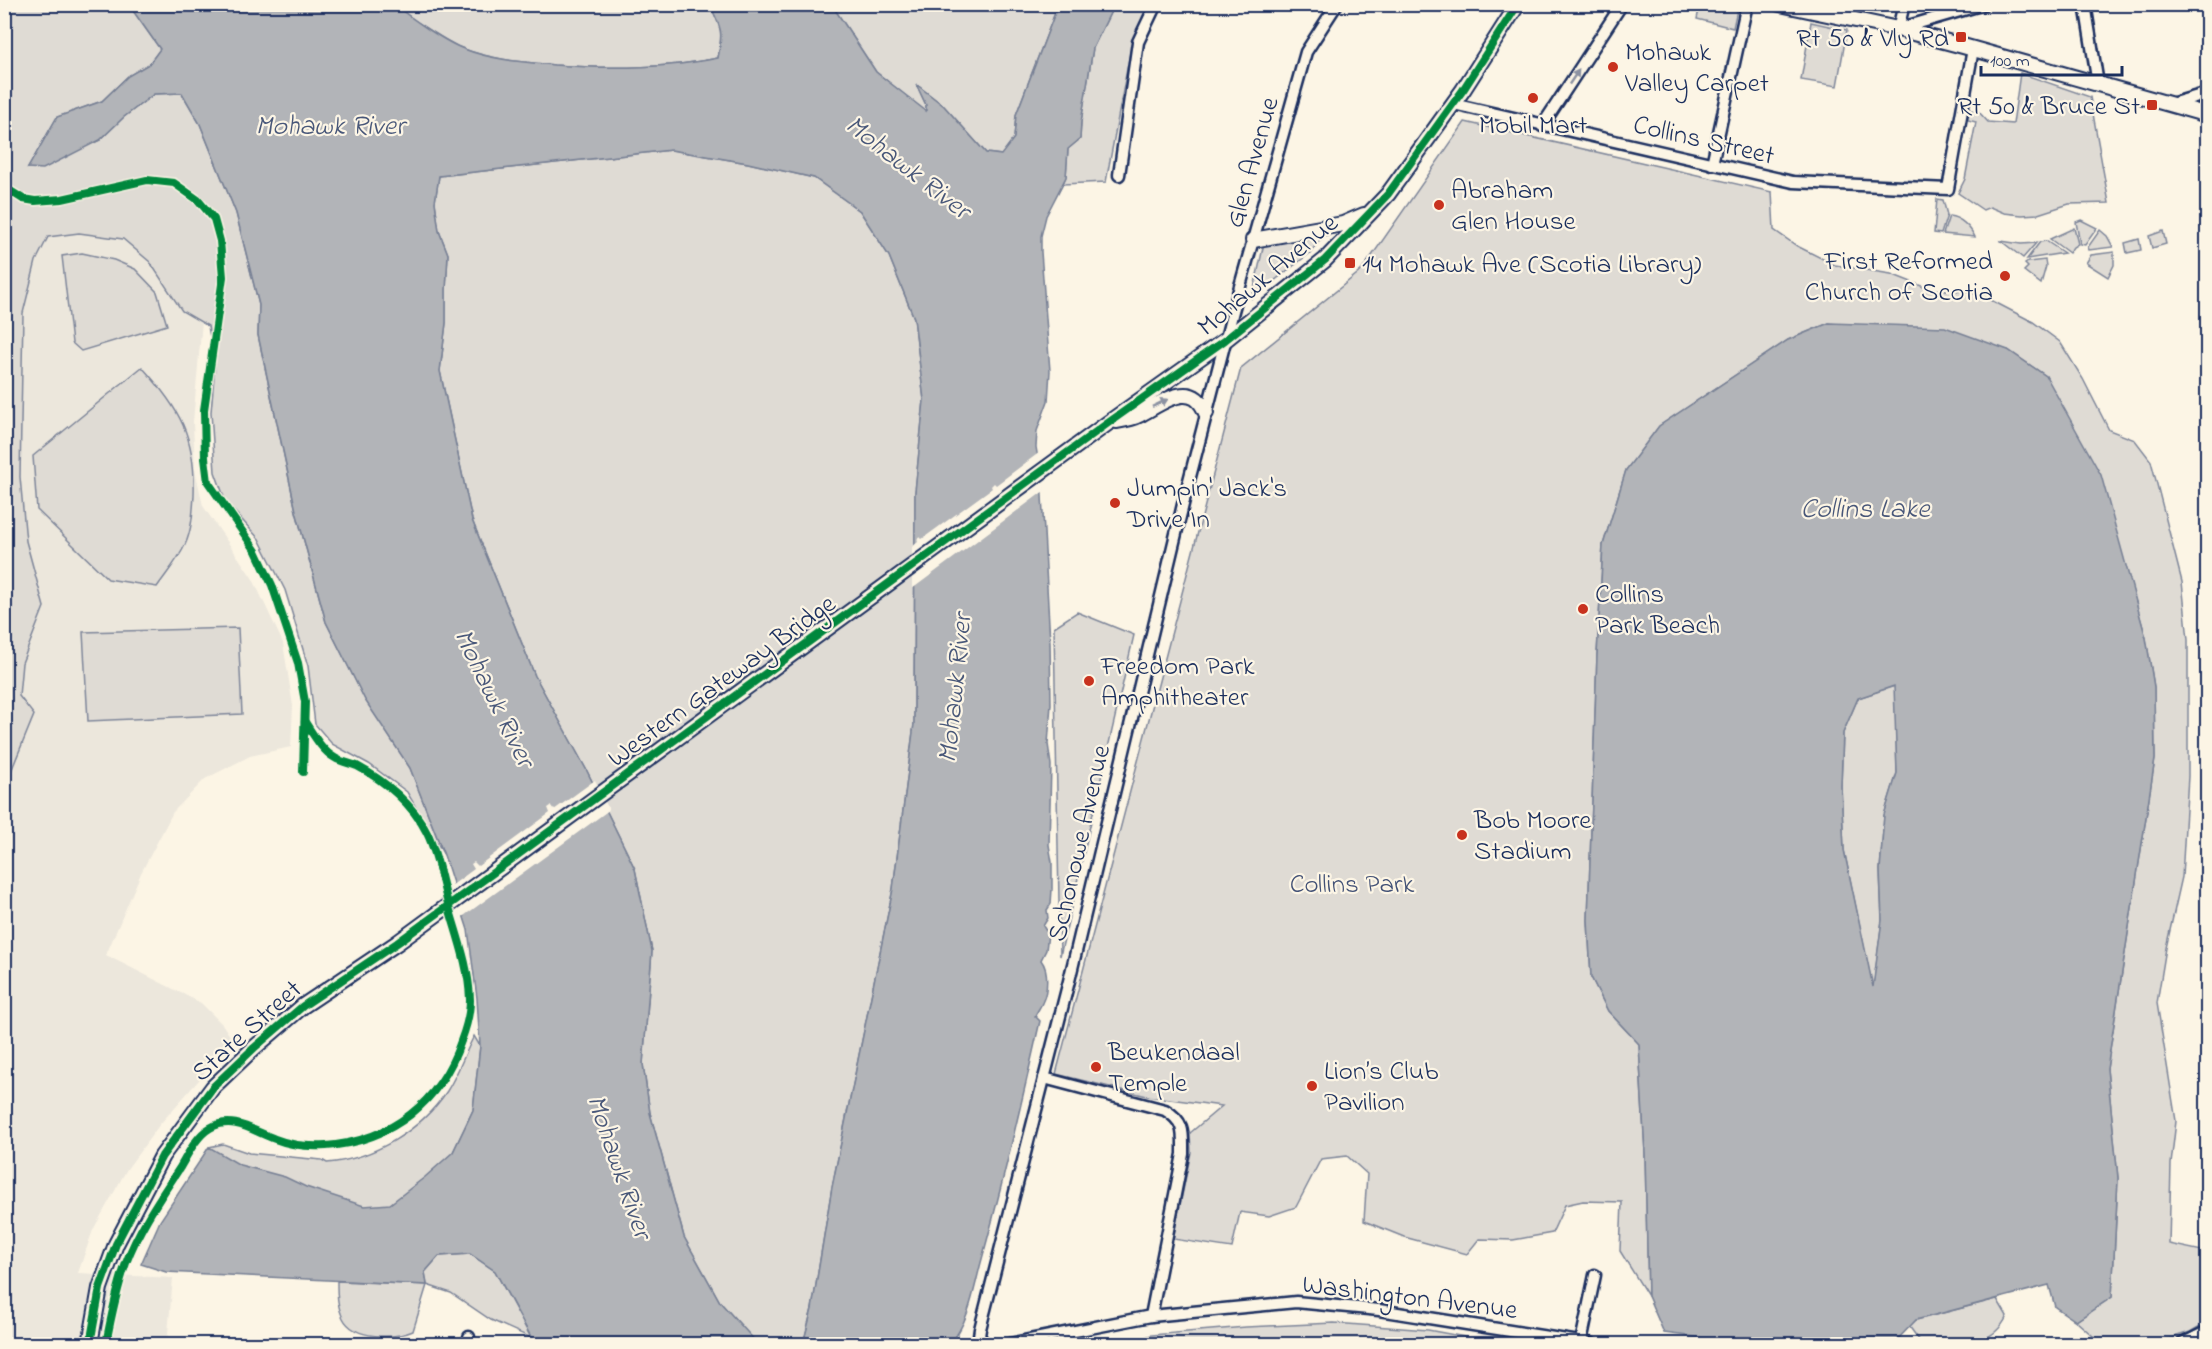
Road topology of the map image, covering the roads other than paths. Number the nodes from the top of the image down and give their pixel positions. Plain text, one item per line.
1 (1156, 4) edge
2 (1337, 4) edge
3 (1518, 4) edge
4 (1622, 4) edge
5 (1748, 4) edge
6 (1780, 4) edge
7 (1904, 4) edge
8 (1984, 4) edge
9 (2085, 4) edge
10 (1898, 29) junction
11 (1973, 49) junction
12 (2098, 84) junction
13 (2208, 93) edge
14 (1453, 104) junction
15 (2171, 104) junction
16 (2208, 115) edge
17 (1542, 126) junction
18 (1712, 164) junction
19 (1119, 175) dead end
20 (1371, 212) junction
21 (1253, 240) junction
22 (1226, 340) junction
23 (1206, 413) junction
24 (1108, 423) junction
25 (1070, 452) joint
26 (397, 943) joint
27 (1044, 1078) junction
28 (1595, 1275) dead end
29 (1151, 1316) junction
30 (2208, 1331) edge
31 (1045, 1340) edge
32 (1581, 1342) junction
33 (90, 1344) edge
34 (985, 1344) edge
35 (1009, 1344) edge
36 (1592, 1344) edge
37 (2182, 1344) edge

1 - 19 street
2 - 21 street, Glen Avenue
3 - 14 main road, Mohawk Avenue
17 -> 4 street
5 - 18 street
6 - 10 main road
7 - 10 street
8 - 10 street
9 - 12 street
10 - 11 main road
11 - 12 main road
11 - 18 street, Collins Street
12 - 15 main road
13 - 15 street
14 - 17 street, Collins Street
14 - 20 main road, Mohawk Avenue
15 - 16 main road
17 - 18 street, Collins Street
20 - 21 main road
20 - 22 main road, Mohawk Avenue
21 - 22 street, Glen Avenue
22 - 23 street, Schonowe Avenue
22 - 24 main road, Mohawk Avenue
24 -> 23 main road
23 - 27 street, Schonowe Avenue
24 - 25 main road, Mohawk Avenue
25 - 26 main road, Western Gateway Bridge
26 - 33 main road, State Street
27 - 29 street
27 - 34 street, Schonowe Avenue
28 - 32 street
29 - 31 street, Washington Avenue
29 - 32 street, Washington Avenue
30 - 37 street
31 - 35 street, Washington Avenue
32 - 36 street, Washington Avenue

